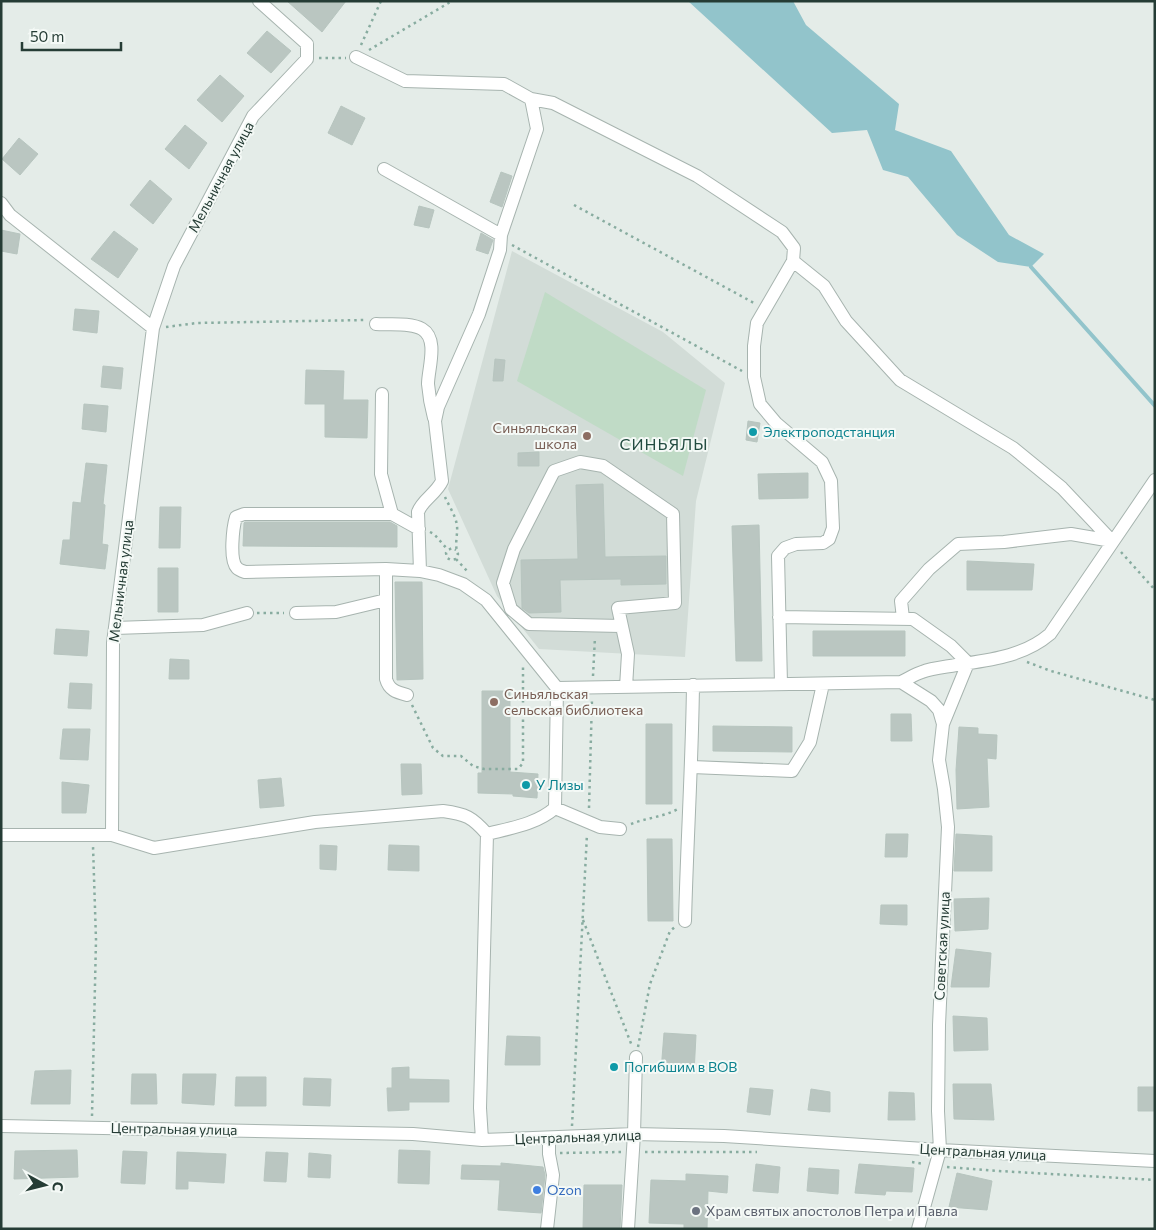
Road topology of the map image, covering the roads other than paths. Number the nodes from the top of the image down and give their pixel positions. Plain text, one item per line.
1 (259, 1) edge
2 (356, 57) road end
3 (531, 99) junction
4 (384, 169) dead end
5 (1, 203) edge
6 (502, 238) junction
7 (793, 261) junction
8 (376, 324) road end
9 (153, 328) junction
10 (382, 394) dead end
11 (435, 420) junction
12 (1155, 480) edge
13 (392, 514) junction
14 (419, 529) junction
15 (1112, 542) junction
16 (386, 569) junction
17 (420, 571) junction
18 (386, 600) junction
19 (296, 613) road end
20 (248, 614) road end
21 (779, 617) junction
22 (903, 618) junction
23 (621, 626) junction
24 (115, 628) junction
25 (968, 664) junction
26 (901, 682) junction
27 (781, 684) junction
28 (824, 684) junction
29 (693, 685) junction
30 (626, 687) junction
31 (557, 688) junction
32 (407, 695) road end
33 (943, 724) junction
34 (692, 767) junction
35 (556, 808) junction
36 (620, 829) road end
37 (487, 834) junction
38 (1, 835) edge
39 (112, 835) junction
40 (685, 921) road end
41 (636, 1057) road end
42 (1, 1126) edge
43 (634, 1134) junction
44 (549, 1138) junction
45 (482, 1140) junction
46 (940, 1150) junction
47 (1155, 1161) edge
48 (547, 1229) edge
49 (628, 1229) edge
50 (918, 1229) edge

1 - 9 street, Мельничная улица
2 - 3 street
3 - 6 street
3 - 7 street
4 - 6 street
5 - 9 street
6 - 11 street
7 - 15 street
7 - 21 street
8 - 11 street
9 - 24 street, Мельничная улица
10 - 13 street
11 - 14 street
12 - 15 street
13 - 14 street
13 - 16 street
14 - 17 street
15 - 22 street
15 - 25 street
16 - 17 street
16 - 18 street
17 - 31 street
18 - 19 street
18 - 32 street
20 - 24 street
21 - 22 street
21 - 27 street
22 - 25 street
23 - 23 street
23 - 30 street
24 - 39 street, Мельничная улица
25 - 26 street
25 - 33 street, Советская улица
26 - 28 street
26 - 33 street
27 - 28 street
27 - 29 street
28 - 34 street
29 - 30 street
29 - 34 street
30 - 31 street
31 - 35 street
33 - 46 street, Советская улица
34 - 40 street
35 - 36 street
35 - 37 street
37 - 39 street
37 - 45 street
38 - 39 street
41 - 43 street
42 - 45 street, Центральная улица
43 - 44 street, Центральная улица
43 - 46 street, Центральная улица
43 - 49 street
44 - 45 street, Центральная улица
44 - 48 street
46 - 47 street, Центральная улица
46 - 50 street, Советская улица

